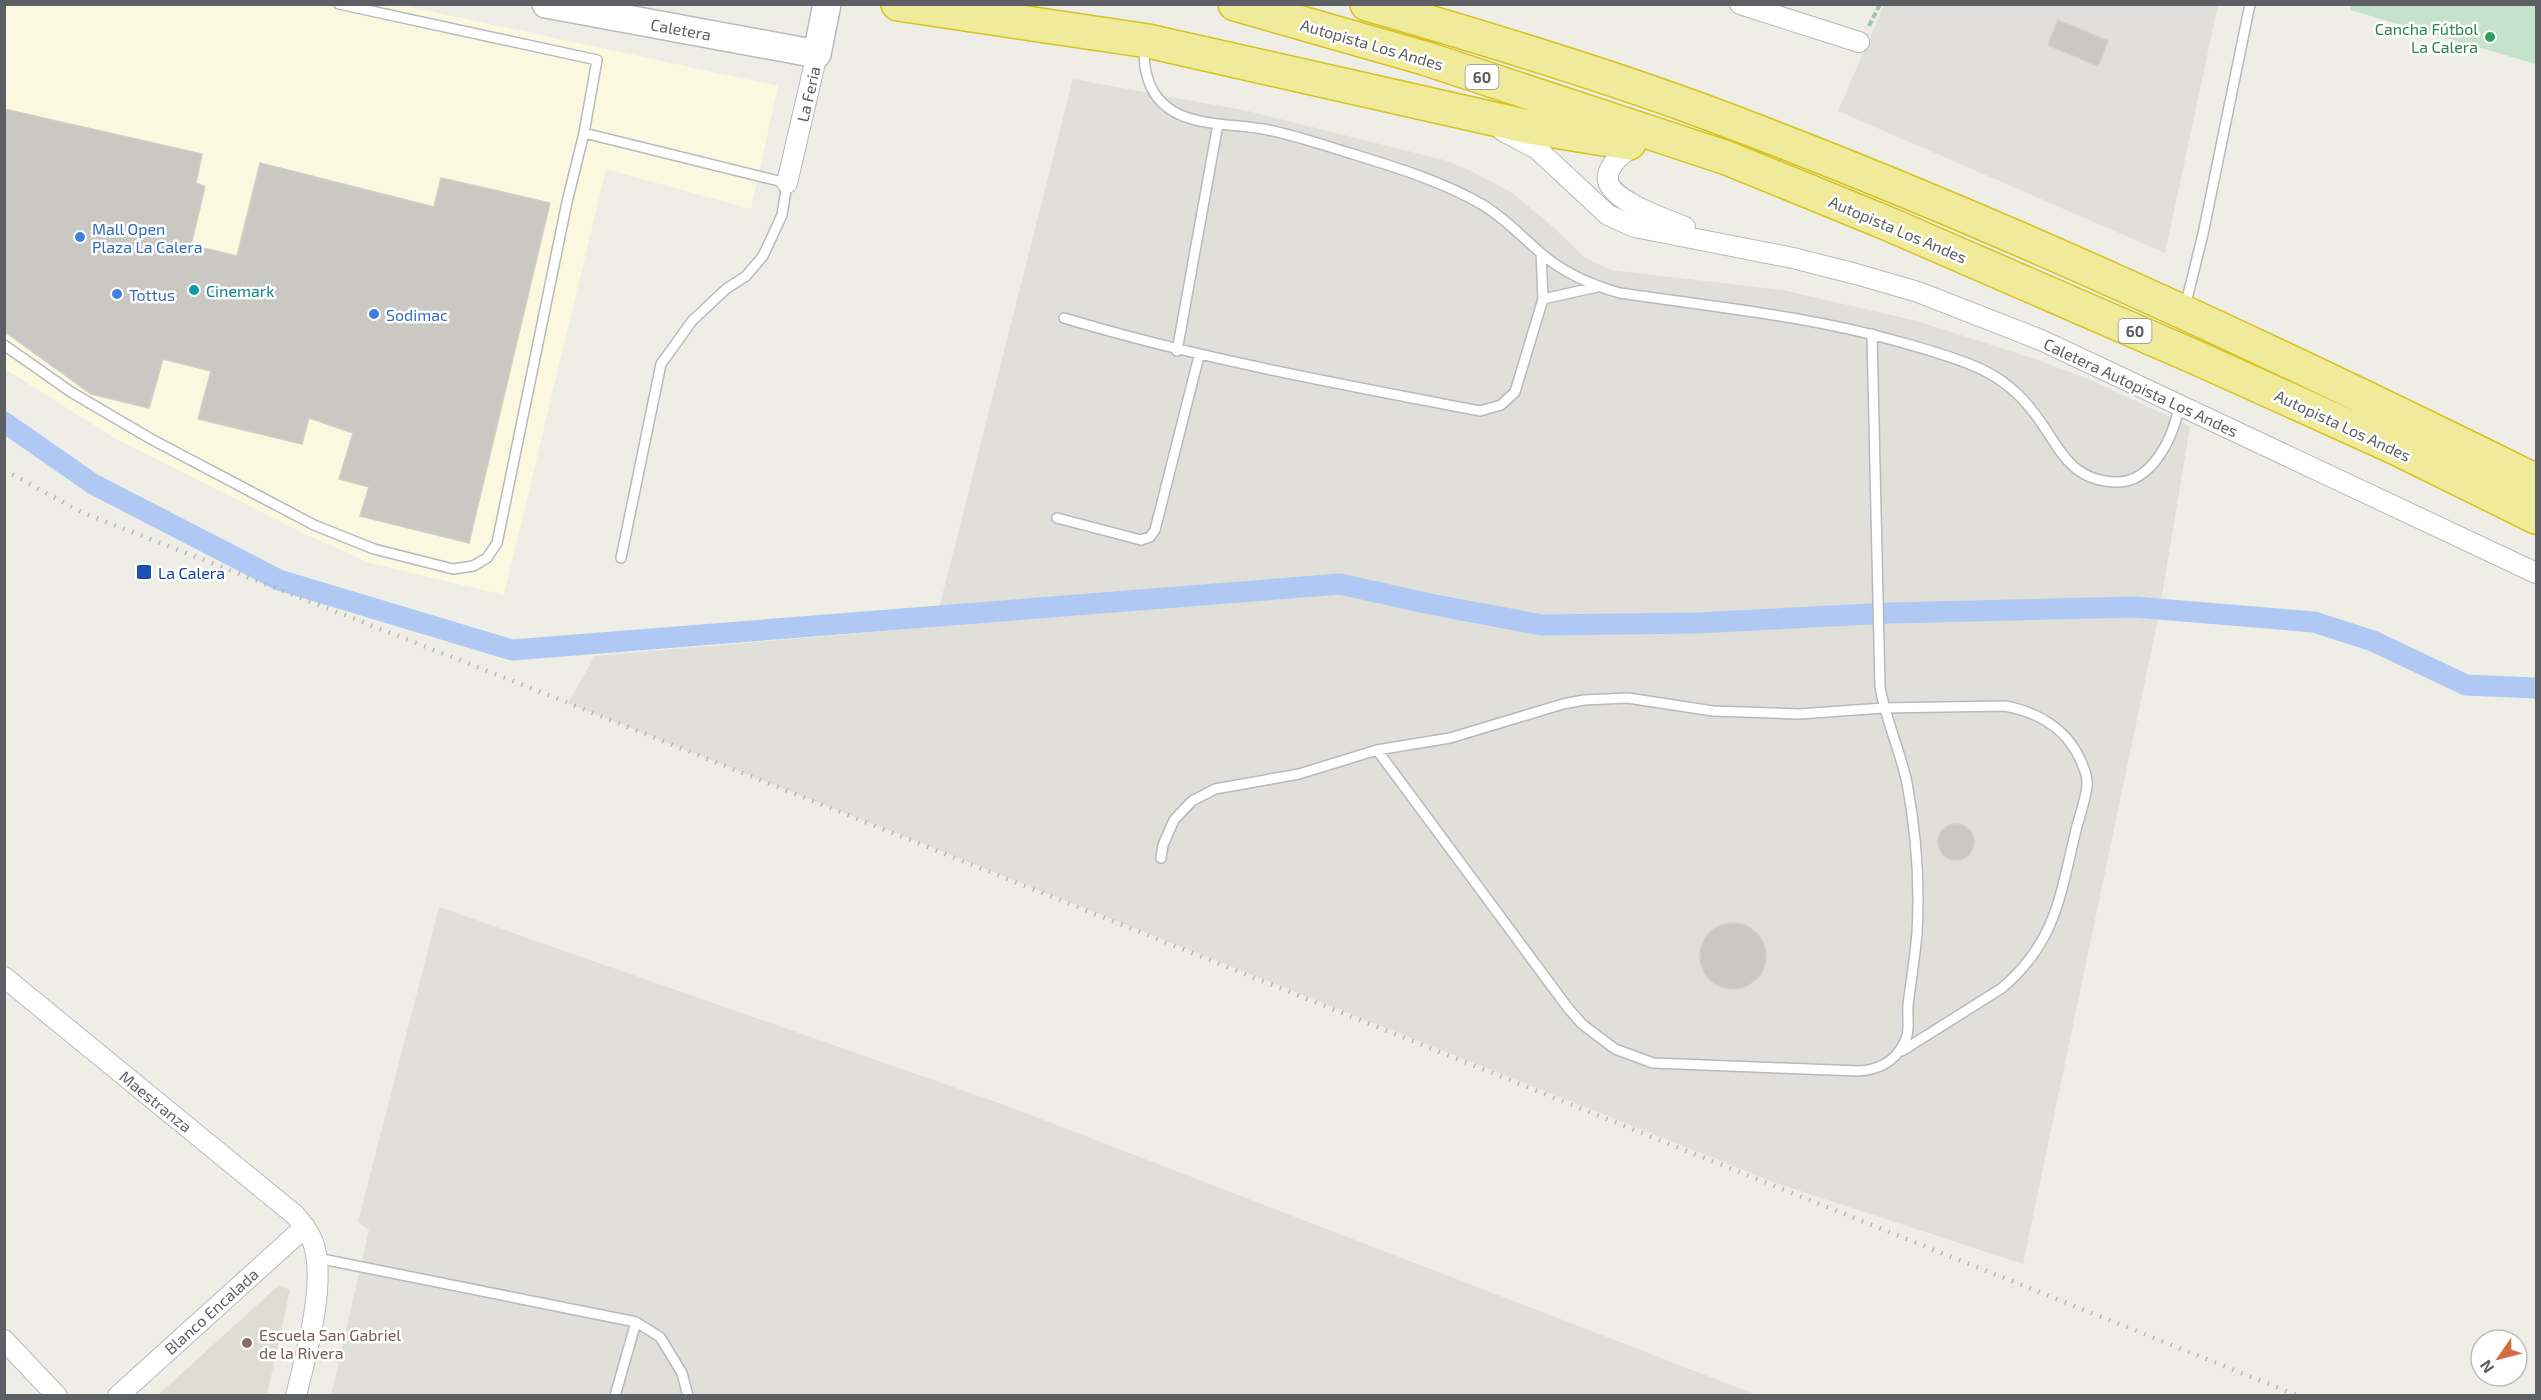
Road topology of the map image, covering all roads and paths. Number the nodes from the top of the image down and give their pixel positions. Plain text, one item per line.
1 (339, 4) edge
2 (546, 4) edge
3 (827, 4) edge
4 (898, 4) edge
5 (1235, 4) edge
6 (1740, 4) edge
7 (2250, 4) edge
8 (1368, 5) edge
9 (1768, 8) edge
10 (1148, 41) junction
11 (1859, 42) dead end
12 (817, 54) junction
13 (1474, 115) junction
14 (1218, 124) junction
15 (584, 134) junction
16 (1635, 144) junction
17 (1727, 158) junction
18 (787, 183) junction
19 (1729, 246) junction
20 (1541, 253) junction
21 (1598, 287) junction
22 (1542, 299) junction
23 (2184, 311) junction
24 (1064, 318) dead end
25 (1872, 334) junction
26 (4, 345) edge
27 (1177, 351) junction
28 (1199, 356) junction
29 (2179, 405) junction
30 (2536, 481) edge
31 (2536, 517) edge
32 (1057, 518) dead end
33 (621, 558) dead end
34 (2536, 573) edge
35 (1883, 708) junction
36 (1377, 750) junction
37 (1161, 858) dead end
38 (9, 988) edge
39 (1897, 1054) junction
40 (305, 1227) junction
41 (317, 1258) junction
42 (636, 1322) junction
43 (4, 1340) edge
44 (57, 1395) edge
45 (118, 1395) edge
46 (296, 1395) edge
47 (615, 1395) edge
48 (688, 1395) edge

1 - 15 lane
2 - 12 main road, Caletera
3 - 12 main road, La Feria
4 - 10 highway
5 - 17 highway, Autopista Los Andes / 60
6 - 9 street
7 - 23 lane
8 - 23 highway, Autopista Los Andes / 60
9 - 11 street
10 - 13 highway
10 - 14 lane
12 - 18 street, La Feria
13 - 16 highway
13 - 19 street, Caletera Autopista Los Andes
14 - 20 lane
14 - 27 lane
15 - 18 lane
15 - 26 lane
16 - 17 highway
16 - 19 street, Caletera Autopista Los Andes
17 - 31 highway, Autopista Los Andes / 60
18 - 33 lane
19 - 29 street, Caletera Autopista Los Andes
20 - 21 lane
20 - 22 lane
21 - 22 lane
21 - 25 lane
22 - 28 lane
23 - 30 highway, Autopista Los Andes / 60
24 - 27 lane
25 - 29 lane
25 - 35 lane
27 - 28 lane
28 - 32 lane
29 - 34 street, Caletera Autopista Los Andes
35 - 36 lane
35 - 39 lane
35 - 39 lane
36 - 37 lane
36 - 39 lane
38 - 40 street, Maestranza
40 - 41 street
40 - 45 street, Blanco Encalada
41 - 42 lane
41 - 46 street
42 - 47 lane
42 - 48 lane
43 - 44 street

